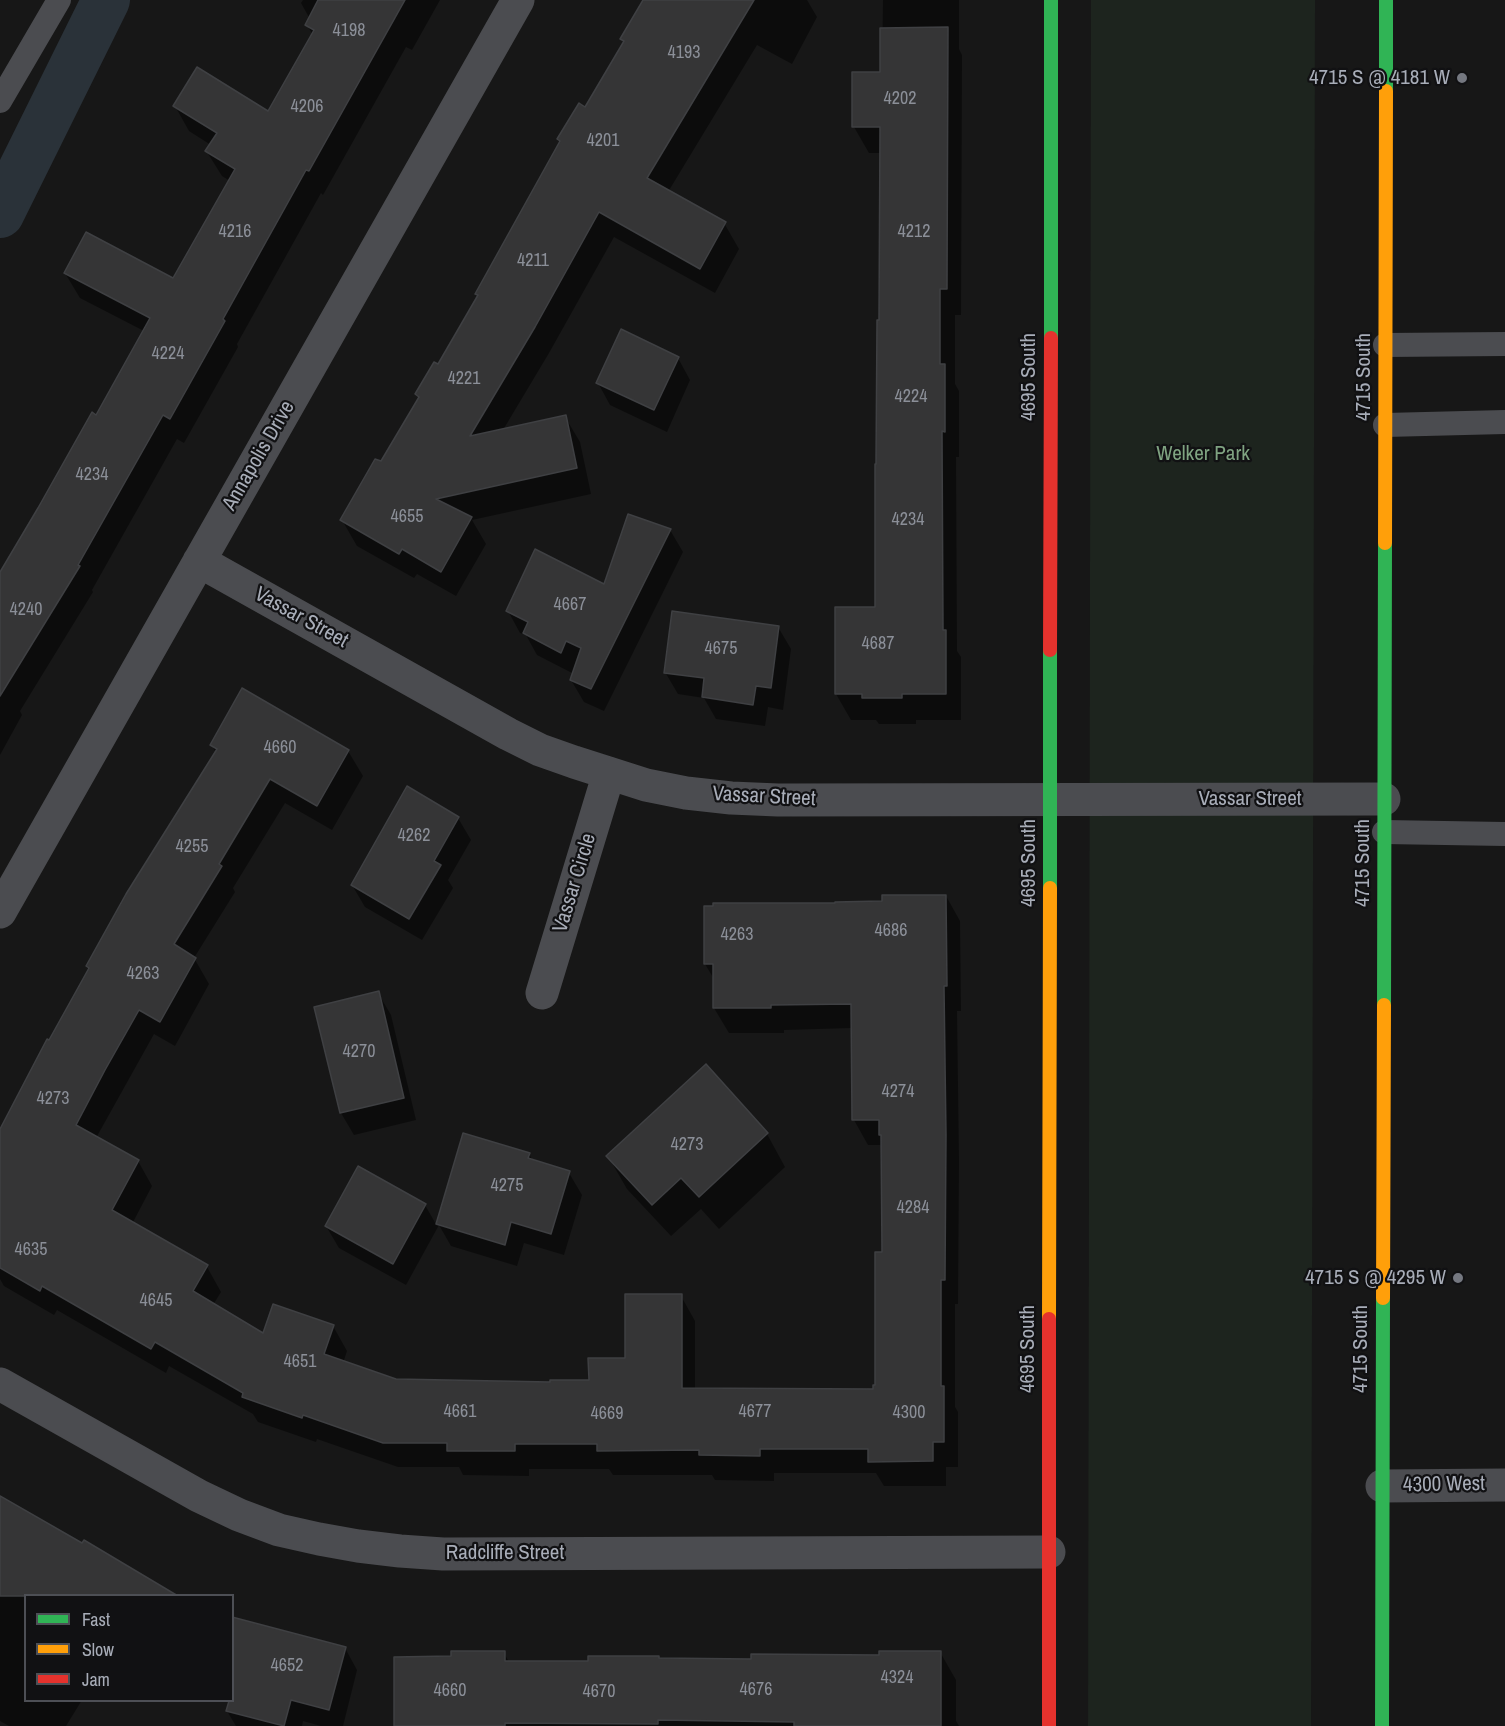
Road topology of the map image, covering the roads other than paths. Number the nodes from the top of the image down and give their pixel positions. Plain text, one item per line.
1 (59, 0) edge
2 (518, 0) edge
3 (1051, 0) edge
4 (1386, 0) edge
5 (0, 101) edge
6 (1505, 344) edge
7 (1385, 345) junction
8 (1505, 422) edge
9 (1385, 425) junction
10 (199, 561) junction
11 (609, 773) junction
12 (1384, 799) junction
13 (1050, 800) junction
14 (1384, 832) junction
15 (1505, 834) edge
16 (0, 912) edge
17 (542, 993) dead end
18 (0, 1384) edge
19 (1505, 1485) edge
20 (1382, 1486) junction
21 (1049, 1552) junction
22 (1049, 1726) edge
23 (1382, 1726) edge

1 - 5 lane
2 - 10 street, Annapolis Drive
3 - 13 main road, 4695 South
4 - 7 main road, 4715 South
6 - 7 lane
7 - 9 main road, 4715 South
8 - 9 lane
9 - 12 main road, 4715 South
10 - 11 street, Vassar Street
10 - 16 street, Annapolis Drive
11 - 13 street, Vassar Street
11 - 17 street, Vassar Circle
12 - 13 street, Vassar Street
12 - 14 main road, 4715 South
13 - 21 main road, 4695 South
14 - 15 lane
14 - 20 main road, 4715 South
18 - 21 street, Radcliffe Street
19 - 20 street, 4300 West
20 - 23 main road, 4715 South
21 - 22 main road, 4695 South

